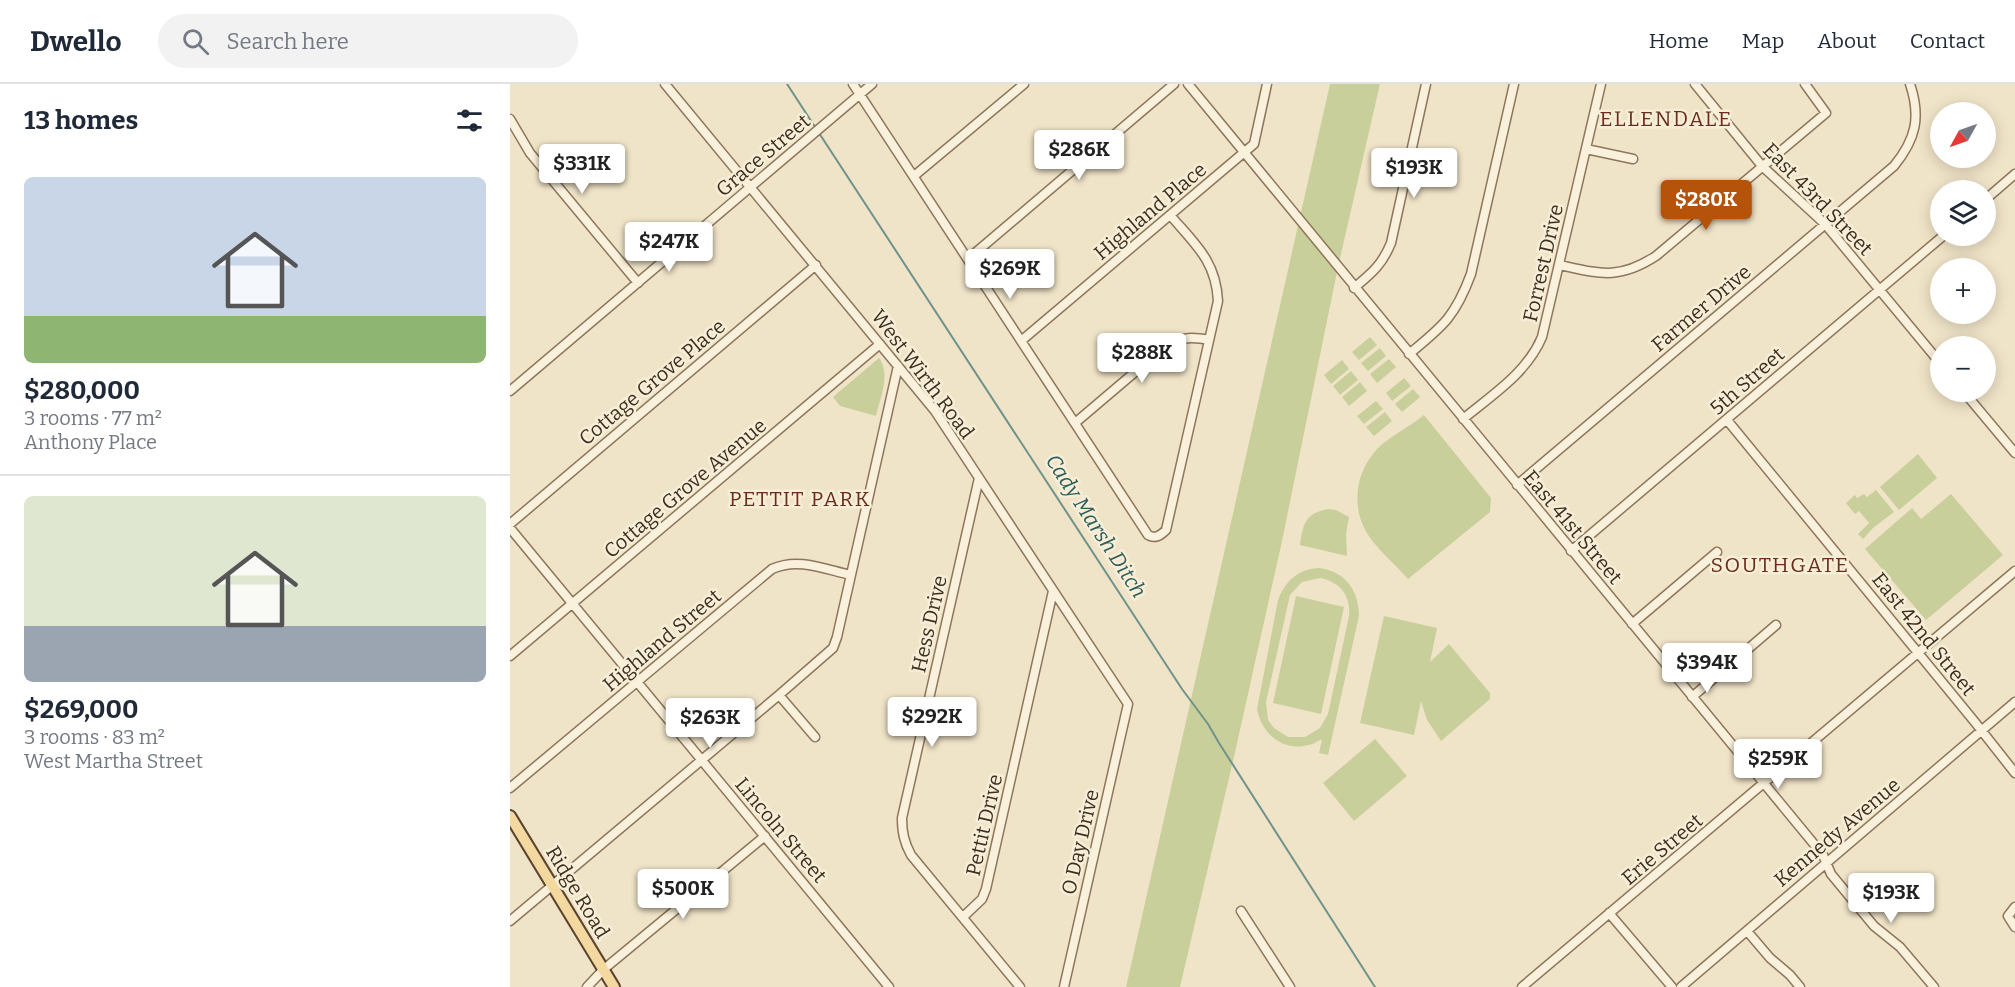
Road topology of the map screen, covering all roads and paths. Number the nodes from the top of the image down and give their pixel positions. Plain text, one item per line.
1 (665, 84) edge
2 (853, 84) edge
3 (872, 84) edge
4 (1024, 84) edge
5 (1174, 84) edge
6 (1188, 84) edge
7 (1268, 84) edge
8 (1426, 84) edge
9 (1514, 84) edge
10 (1601, 84) edge
11 (1695, 84) edge
12 (1805, 84) edge
13 (1910, 84) edge
14 (860, 95) junction
15 (510, 119) edge
16 (1586, 148) junction
17 (1245, 153) junction
18 (1633, 159) dead end
19 (1762, 166) junction
20 (2015, 174) edge
21 (914, 176) junction
22 (750, 187) junction
23 (1996, 190) edge
24 (1170, 215) junction
25 (1825, 224) junction
26 (1931, 246) edge
27 (968, 259) junction
28 (816, 265) junction
29 (1560, 265) junction
30 (638, 283) junction
31 (1354, 288) junction
32 (1880, 290) junction
33 (1209, 340) junction
34 (1021, 341) junction
35 (880, 344) junction
36 (1930, 351) edge
37 (1410, 354) junction
38 (898, 366) junction
39 (510, 391) edge
40 (1972, 402) edge
41 (1463, 419) junction
42 (1727, 420) junction
43 (1075, 423) junction
44 (2015, 453) edge
45 (979, 478) junction
46 (1517, 485) junction
47 (510, 526) edge
48 (1571, 551) junction
49 (1717, 552) dead end
50 (2015, 572) edge
51 (851, 575) junction
52 (1053, 591) junction
53 (573, 603) junction
54 (1632, 624) junction
55 (1776, 625) dead end
56 (1919, 653) junction
57 (510, 656) edge
58 (638, 682) junction
59 (779, 695) junction
60 (1692, 697) junction
61 (2015, 702) edge
62 (1128, 704) joint
63 (1981, 731) junction
64 (815, 737) dead end
65 (702, 761) junction
66 (2015, 773) edge
67 (1764, 784) junction
68 (510, 788) edge
69 (510, 816) edge
70 (765, 836) junction
71 (1827, 864) junction
72 (553, 886) junction
73 (2015, 907) edge
74 (1241, 911) dead end
75 (1609, 913) junction
76 (963, 917) junction
77 (510, 921) edge
78 (2015, 927) edge
79 (1747, 931) junction
80 (604, 969) junction
81 (587, 987) edge
82 (614, 987) edge
83 (889, 987) edge
84 (1020, 987) edge
85 (1064, 987) edge
86 (1290, 987) edge
87 (1522, 987) edge
88 (1672, 987) edge
89 (1681, 987) edge
90 (1800, 987) edge
91 (1934, 987) edge

1 - 22 street, West Wirth Road
2 - 14 street
3 - 14 street, Grace Street
4 - 21 street
5 - 27 street
6 - 17 street, East 41st Street
7 - 17 street
8 - 31 street
9 - 37 street
10 - 16 street, Forrest Drive
11 - 19 street, East 43rd Street
12 - 19 street
13 - 25 street, Farmer Drive
14 - 21 street
14 - 22 street, Grace Street
15 - 30 street
16 - 18 street
16 - 29 street, Forrest Drive
17 - 24 street, Highland Place
17 - 31 street, East 41st Street
19 - 25 street, East 43rd Street
19 - 29 street
20 - 23 street
21 - 27 street
22 - 28 street, West Wirth Road
22 - 30 street, Grace Street
24 - 33 street
24 - 34 street, Highland Place
25 - 32 street, East 43rd Street
25 - 46 street, Farmer Drive
26 - 32 street, 5th Street
27 - 34 street
28 - 35 street, West Wirth Road
28 - 47 street, Cottage Grove Place
29 - 41 street, Forrest Drive
30 - 39 street, Grace Street
31 - 37 street, East 41st Street
32 - 36 street, East 43rd Street
32 - 42 street, 5th Street
33 - 43 street
33 - 43 street
34 - 43 street
35 - 38 street, West Wirth Road
35 - 53 street, Cottage Grove Avenue
37 - 41 street, East 41st Street
38 - 45 street, West Wirth Road
38 - 51 street
40 - 44 street
41 - 46 street, East 41st Street
42 - 48 street, 5th Street
42 - 56 street, East 42nd Street
45 - 52 street, West Wirth Road
45 - 76 street, Hess Drive
46 - 48 street, East 41st Street
47 - 53 street, Lincoln Street
48 - 54 street, East 41st Street
49 - 54 street
50 - 56 street, Erie Street
51 - 58 street, Highland Street
51 - 59 street
52 - 62 street, West Wirth Road
52 - 76 street, Pettit Drive
53 - 57 street, Cottage Grove Avenue
53 - 58 street, Lincoln Street
54 - 60 street, East 41st Street
55 - 60 street
56 - 63 street, East 42nd Street
56 - 67 street, Erie Street
58 - 65 street, Lincoln Street
58 - 68 street, Highland Street
59 - 64 street
59 - 65 street
60 - 67 street, East 41st Street
61 - 63 street, Kennedy Avenue
62 - 85 street, O Day Drive
63 - 66 street, East 42nd Street
63 - 71 street, Kennedy Avenue
65 - 70 street, Lincoln Street
65 - 72 street
67 - 71 street, East 41st Street
67 - 75 street, Erie Street
69 - 72 main road, Ridge Road
70 - 80 street
70 - 83 street, Lincoln Street
71 - 79 street, Kennedy Avenue
71 - 91 street, East 41st Street
72 - 77 street
72 - 80 main road, Ridge Road
73 - 78 street
74 - 86 street
75 - 87 street, Erie Street
75 - 88 street
76 - 84 street, Hess Drive
79 - 89 street, Kennedy Avenue
79 - 90 street
80 - 81 street
80 - 82 main road, Ridge Road

